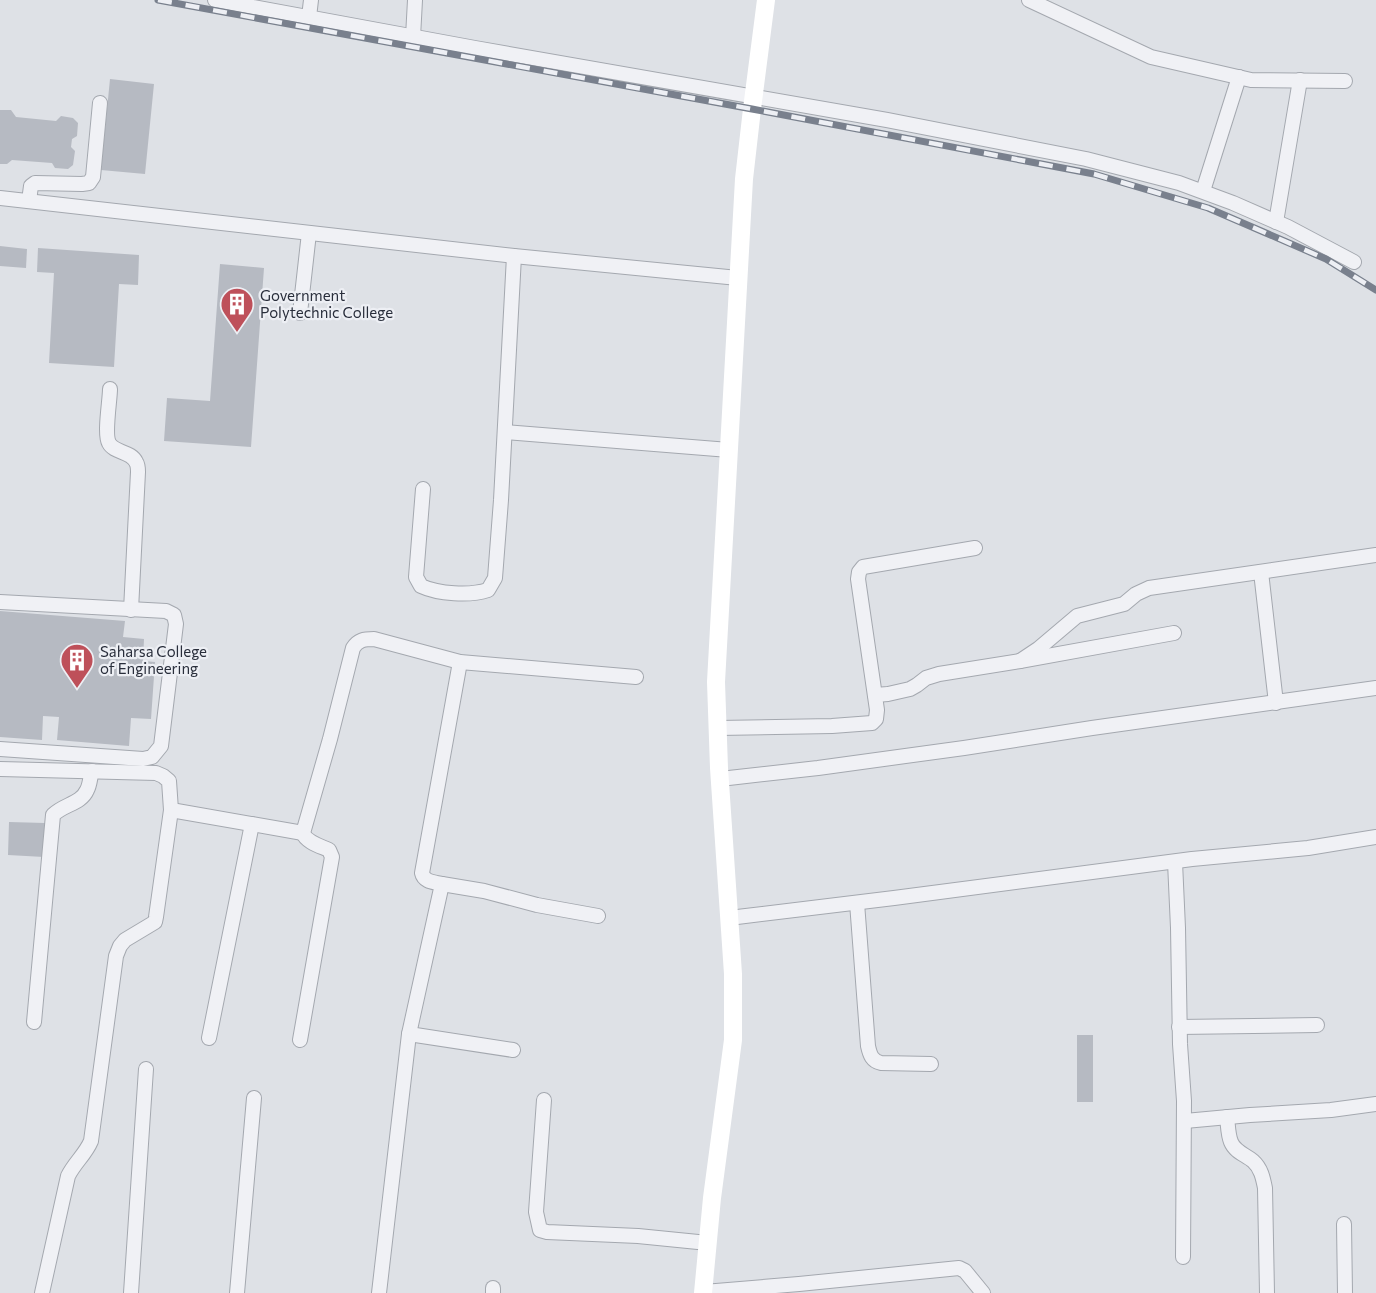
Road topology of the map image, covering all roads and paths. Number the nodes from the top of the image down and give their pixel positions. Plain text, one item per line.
1 (215, 0) edge
2 (311, 0) edge
3 (416, 0) edge
4 (766, 0) edge
5 (1029, 0) edge
6 (309, 17) junction
7 (414, 37) junction
8 (1239, 77) junction
9 (1300, 80) junction
10 (1345, 81) dead end
11 (753, 96) junction
12 (100, 103) dead end
13 (1203, 191) junction
14 (0, 198) edge
15 (29, 201) junction
16 (1276, 222) junction
17 (309, 233) junction
18 (514, 256) junction
19 (1354, 262) dead end
20 (738, 278) junction
21 (300, 313) dead end
22 (110, 389) dead end
23 (505, 432) junction
24 (729, 450) junction
25 (423, 489) dead end
26 (975, 548) dead end
27 (1376, 555) edge
28 (1261, 572) junction
29 (0, 602) edge
30 (131, 610) junction
31 (1174, 633) dead end
32 (1020, 661) junction
33 (460, 662) junction
34 (636, 677) dead end
35 (1376, 688) edge
36 (875, 695) junction
37 (1276, 703) junction
38 (718, 728) junction
39 (0, 749) edge
40 (0, 770) edge
41 (92, 771) junction
42 (720, 779) junction
43 (171, 810) junction
44 (252, 824) junction
45 (303, 833) junction
46 (1376, 837) edge
47 (1175, 862) junction
48 (442, 885) junction
49 (857, 903) junction
50 (598, 916) dead end
51 (729, 918) junction
52 (34, 1022) dead end
53 (1317, 1025) dead end
54 (1179, 1027) junction
55 (409, 1034) junction
56 (210, 1038) dead end
57 (300, 1040) dead end
58 (513, 1050) dead end
59 (932, 1064) dead end
60 (146, 1069) dead end
61 (254, 1098) dead end
62 (544, 1100) dead end
63 (1376, 1104) edge
64 (1227, 1117) junction
65 (1185, 1121) junction
66 (1344, 1224) dead end
67 (708, 1243) junction
68 (1183, 1257) dead end
69 (704, 1292) edge
70 (42, 1293) edge
71 (131, 1293) edge
72 (237, 1293) edge
73 (379, 1293) edge
74 (983, 1293) edge
75 (1267, 1293) edge
76 (1345, 1293) edge

1 - 6 street
2 - 6 street
3 - 7 street
4 - 11 main road
5 - 8 street
6 - 7 street
7 - 11 street
8 - 9 street
8 - 13 street
9 - 10 street
9 - 16 street
11 - 13 street
11 - 20 main road
12 - 15 street
13 - 16 street
14 - 15 street
15 - 17 street
16 - 19 street
17 - 18 street
17 - 21 street
18 - 20 street
18 - 23 street
20 - 24 main road
22 - 30 street
23 - 24 street
23 - 25 street
24 - 38 main road
26 - 36 street
27 - 28 street
28 - 32 street
28 - 37 street
29 - 30 street
30 - 39 street
31 - 32 street
32 - 36 street
33 - 34 street
33 - 45 street
33 - 48 street
35 - 37 street
36 - 38 street
37 - 42 street
38 - 42 main road
40 - 41 street
41 - 43 street
41 - 52 street
42 - 51 main road
43 - 44 street
43 - 70 street
44 - 45 street
44 - 56 street
45 - 57 street
46 - 47 street
47 - 49 street
47 - 54 street
48 - 50 street
48 - 55 street
49 - 51 street
49 - 59 street
51 - 67 main road
53 - 54 street
54 - 65 street
55 - 58 street
55 - 73 street
60 - 71 street
61 - 72 street
62 - 67 street
63 - 64 street
64 - 65 street
64 - 75 street
65 - 68 street
66 - 76 street
67 - 69 main road
69 - 74 street

